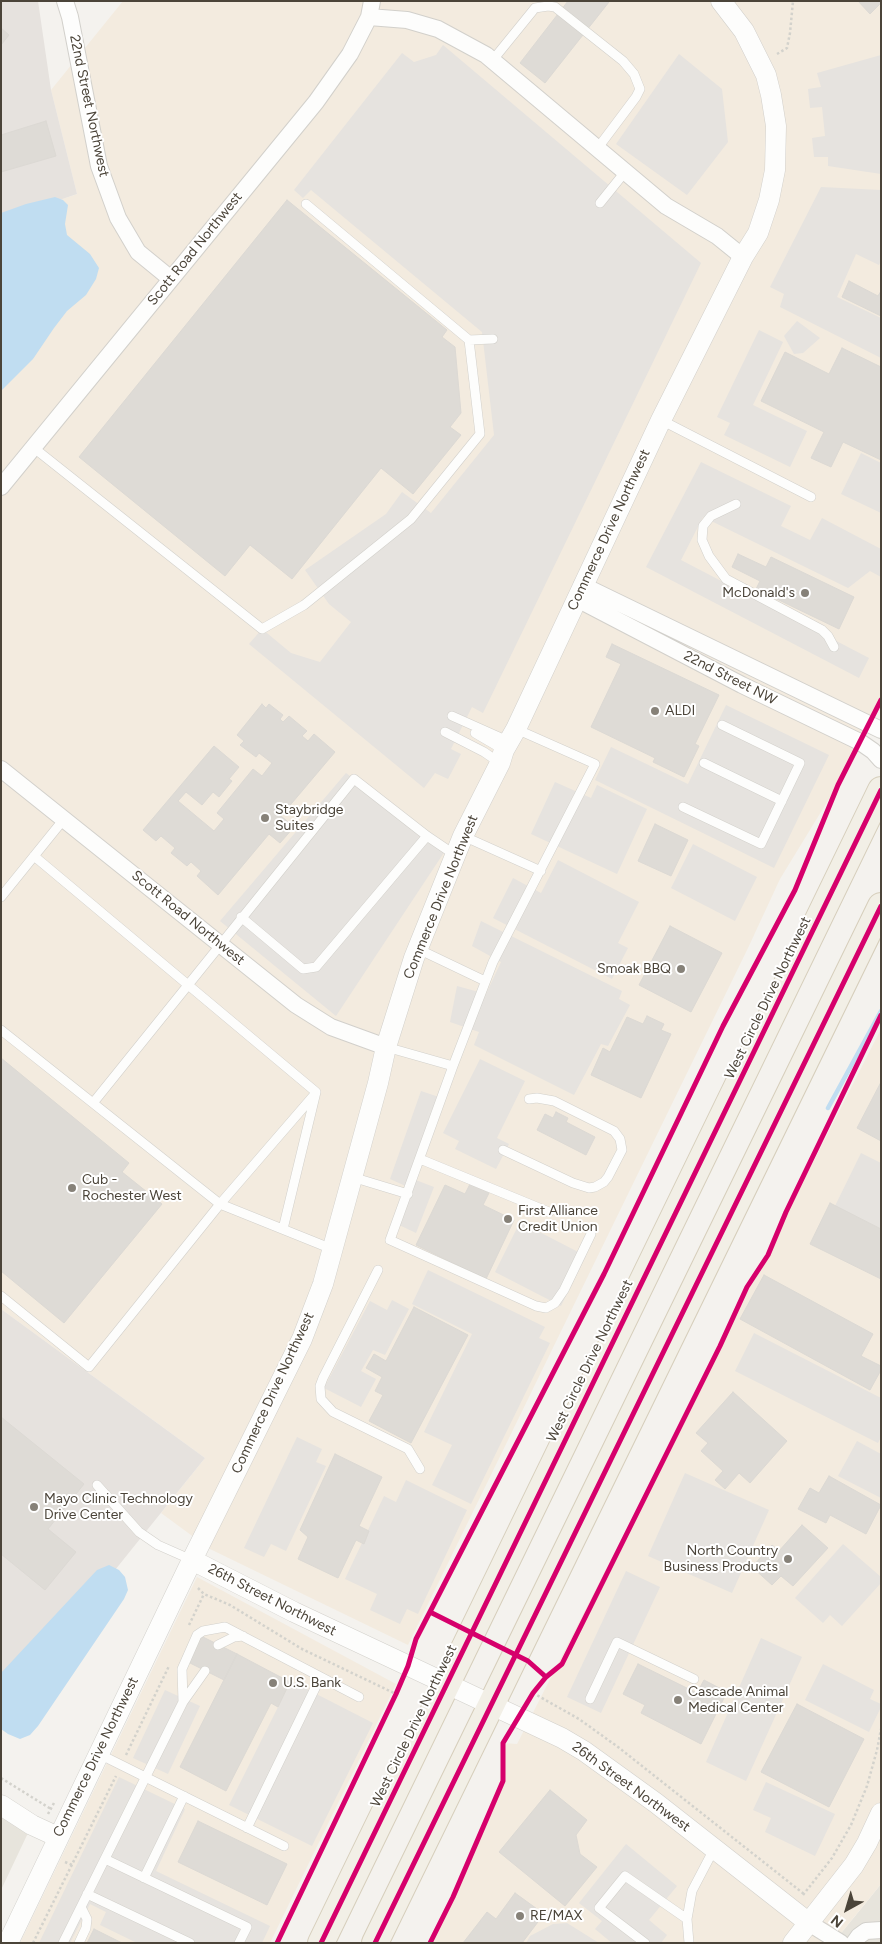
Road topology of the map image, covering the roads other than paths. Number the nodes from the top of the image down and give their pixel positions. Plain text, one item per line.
1 (65, 1) edge
2 (721, 1) edge
3 (371, 9) edge
4 (492, 61) junction
5 (597, 149) junction
6 (625, 172) junction
7 (600, 203) dead end
8 (306, 204) dead end
9 (743, 258) junction
10 (171, 279) junction
11 (493, 339) dead end
12 (470, 340) junction
13 (661, 420) junction
14 (34, 448) junction
15 (1, 487) edge
16 (811, 497) dead end
17 (736, 504) dead end
18 (580, 592) junction
19 (834, 647) dead end
20 (451, 718) dead end
21 (722, 725) dead end
22 (881, 730) edge
23 (444, 732) dead end
24 (507, 746) junction
25 (881, 760) edge
26 (704, 763) dead end
27 (1, 769) edge
28 (881, 790) edge
29 (782, 801) junction
30 (683, 806) dead end
31 (64, 819) junction
32 (427, 836) junction
33 (463, 836) junction
34 (455, 855) junction
35 (34, 856) junction
36 (541, 871) junction
37 (1, 897) edge
38 (881, 906) edge
39 (241, 917) junction
40 (220, 944) junction
41 (417, 949) junction
42 (485, 982) junction
43 (188, 985) junction
44 (1, 1030) edge
45 (386, 1047) junction
46 (453, 1066) junction
47 (316, 1092) junction
48 (529, 1099) dead end
49 (93, 1103) junction
50 (503, 1150) dead end
51 (420, 1159) junction
52 (352, 1177) junction
53 (408, 1194) junction
54 (220, 1204) junction
55 (549, 1212) dead end
56 (283, 1229) junction
57 (591, 1234) dead end
58 (333, 1249) junction
59 (378, 1270) dead end
60 (1, 1296) edge
61 (420, 1469) dead end
62 (97, 1485) dead end
63 (192, 1560) junction
64 (243, 1636) junction
65 (218, 1645) dead end
66 (205, 1671) dead end
67 (320, 1678) junction
68 (694, 1679) dead end
69 (447, 1684) junction
70 (358, 1697) dead end
71 (590, 1699) dead end
72 (183, 1702) junction
73 (491, 1704) junction
74 (98, 1754) junction
75 (146, 1778) junction
76 (184, 1796) junction
77 (1, 1805) edge
78 (881, 1814) edge
79 (246, 1828) junction
80 (58, 1837) junction
81 (284, 1846) dead end
82 (714, 1848) junction
83 (105, 1859) junction
84 (144, 1878) junction
85 (87, 1894) junction
86 (81, 1907) junction
87 (687, 1919) junction
88 (809, 1923) junction
89 (881, 1930) edge
90 (8, 1943) edge
91 (62, 1943) edge
92 (79, 1943) edge
93 (190, 1943) edge
94 (239, 1943) edge
95 (321, 1943) edge
96 (375, 1943) edge
97 (645, 1943) edge
98 (689, 1943) edge
99 (793, 1943) edge
100 (841, 1943) edge
101 (854, 1943) edge

1 - 10 street, 22nd Street Northwest
2 - 9 street, Commerce Drive Northwest
3 - 4 street
3 - 10 street, Scott Road Northwest
4 - 5 street
4 - 5 lane
5 - 6 street
6 - 7 lane
6 - 9 street
8 - 12 lane
9 - 13 street, Commerce Drive Northwest
10 - 14 street, Scott Road Northwest
11 - 12 lane
12 - 14 lane
13 - 16 lane
13 - 18 street, Commerce Drive Northwest
14 - 15 street, Scott Road Northwest
17 - 19 lane
18 - 22 street, 22nd Street NW
18 - 24 street, Commerce Drive Northwest
18 - 25 street, 22nd Street NW
20 - 24 lane
21 - 29 lane
23 - 24 lane
24 - 33 street, Commerce Drive Northwest
24 - 36 lane
26 - 29 lane
27 - 31 street, Scott Road Northwest
28 - 69 main road, West Circle Drive Northwest
29 - 30 lane
31 - 35 lane
31 - 40 street, Scott Road Northwest
32 - 34 lane
32 - 39 lane
32 - 39 lane
33 - 34 street, Commerce Drive Northwest
33 - 36 lane
34 - 41 street, Commerce Drive Northwest
35 - 37 lane
35 - 43 lane
36 - 42 lane
38 - 73 main road
39 - 40 lane
40 - 43 lane
40 - 45 street, Scott Road Northwest
41 - 42 lane
41 - 45 street, Commerce Drive Northwest
42 - 46 lane
43 - 47 lane
43 - 49 lane
44 - 49 lane
45 - 46 lane
45 - 52 street, Commerce Drive Northwest
46 - 51 lane
47 - 54 lane
47 - 56 lane
48 - 50 lane
49 - 54 lane
51 - 53 lane
51 - 55 lane
52 - 53 lane
52 - 58 street, Commerce Drive Northwest
53 - 57 lane
54 - 56 lane
54 - 60 lane
56 - 58 lane
58 - 63 street, Commerce Drive Northwest
59 - 61 lane
62 - 63 lane
63 - 69 street, 26th Street Northwest
63 - 74 street, Commerce Drive Northwest
64 - 65 lane
64 - 67 lane
64 - 72 lane
66 - 72 lane
67 - 70 lane
67 - 79 lane
68 - 71 lane
69 - 73 street, 26th Street Northwest
69 - 95 main road, West Circle Drive Northwest
72 - 75 lane
73 - 82 street, 26th Street Northwest
73 - 96 main road
74 - 75 lane
74 - 80 street, Commerce Drive Northwest
75 - 76 lane
75 - 83 lane
76 - 79 lane
76 - 84 lane
77 - 80 street
78 - 88 street
79 - 81 lane
80 - 90 street, Commerce Drive Northwest
82 - 87 lane
82 - 88 street, 26th Street Northwest
83 - 84 lane
83 - 85 lane
84 - 94 lane
85 - 86 lane
85 - 93 lane
86 - 91 lane
86 - 92 lane
87 - 97 lane
87 - 98 lane
88 - 99 street
88 - 100 street
89 - 101 street

